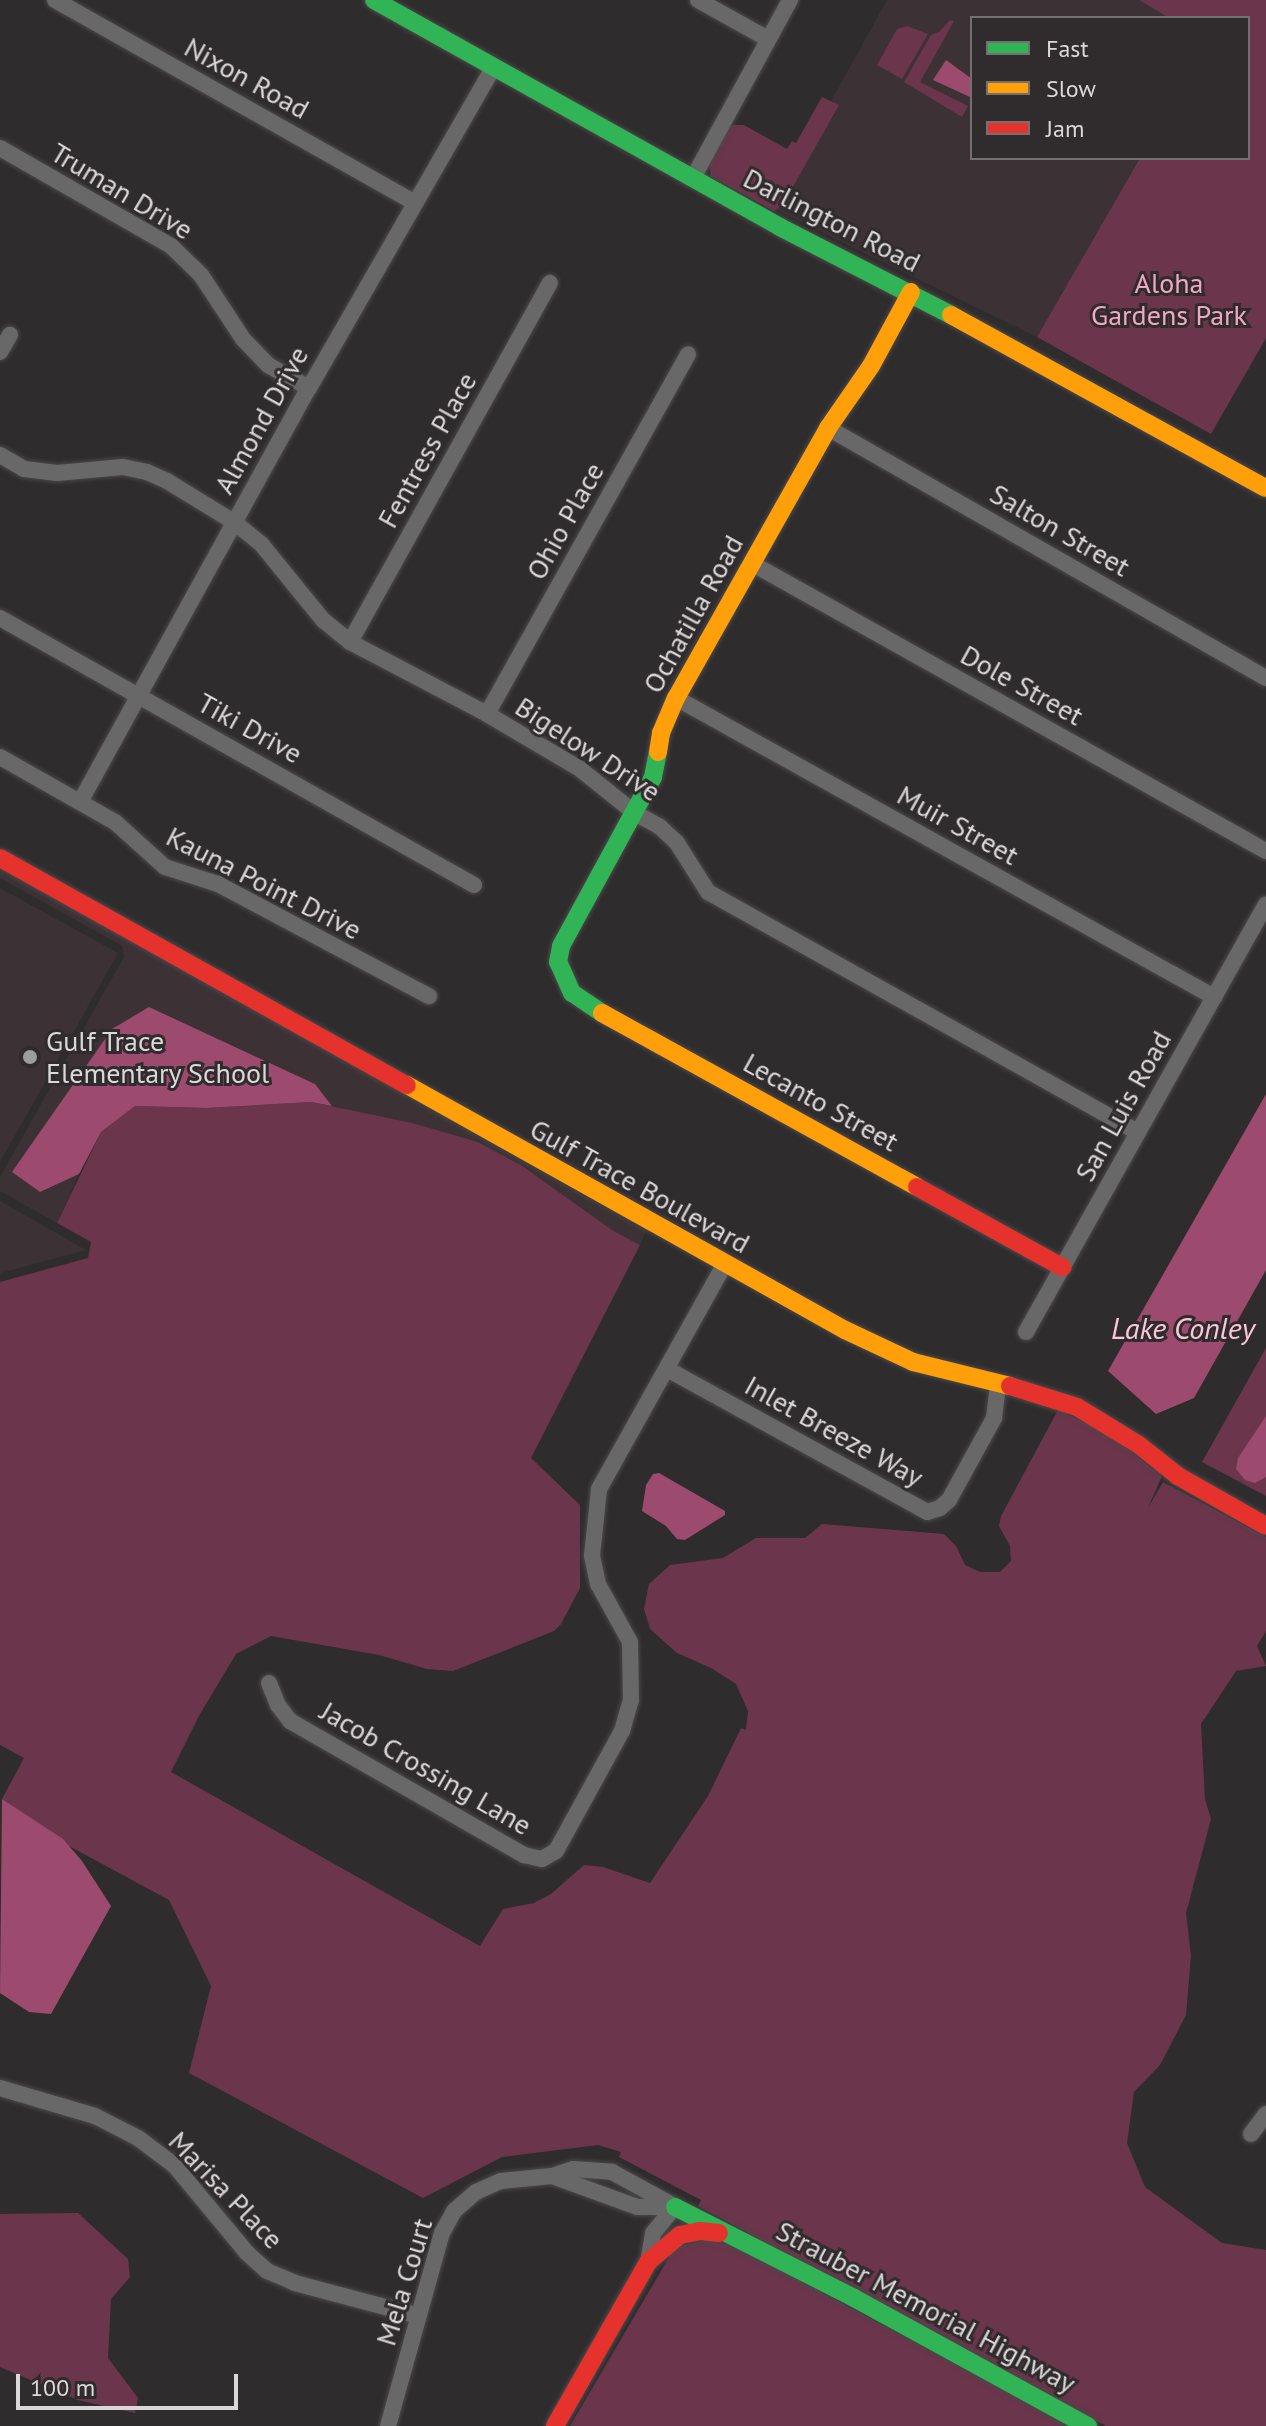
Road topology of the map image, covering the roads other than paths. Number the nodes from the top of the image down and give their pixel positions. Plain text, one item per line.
1 (55, 0) edge
2 (374, 0) edge
3 (698, 0) edge
4 (790, 0) edge
5 (768, 39) junction
6 (493, 68) junction
7 (0, 148) edge
8 (693, 178) junction
9 (414, 202) junction
10 (550, 283) dead end
11 (911, 292) junction
12 (10, 335) dead end
13 (0, 352) edge
14 (688, 354) dead end
15 (309, 388) junction
16 (828, 428) junction
17 (0, 455) edge
18 (1266, 488) edge
19 (234, 522) junction
20 (753, 564) junction
21 (0, 618) edge
22 (350, 642) junction
23 (1266, 678) edge
24 (138, 695) junction
25 (676, 698) junction
26 (487, 714) junction
27 (0, 757) edge
28 (80, 802) junction
29 (635, 813) junction
30 (1266, 851) edge
31 (0, 858) edge
32 (474, 885) dead end
33 (1266, 905) edge
34 (563, 976) joint
35 (429, 996) dead end
36 (1214, 997) junction
37 (1138, 1132) junction
38 (724, 1265) junction
39 (1062, 1267) junction
40 (1026, 1332) dead end
41 (667, 1369) junction
42 (998, 1385) junction
43 (1266, 1526) edge
44 (269, 1683) dead end
45 (0, 2088) edge
46 (1266, 2114) edge
47 (1251, 2134) dead end
48 (552, 2176) junction
49 (637, 2207) junction
50 (675, 2207) junction
51 (653, 2233) junction
52 (737, 2237) junction
53 (648, 2262) junction
54 (419, 2316) junction
55 (388, 2426) edge
56 (555, 2426) edge
57 (1088, 2426) edge

1 - 9 street, Nixon Road
2 - 6 street, Darlington Road
3 - 5 street
4 - 5 street
5 - 8 street
6 - 8 street, Darlington Road
6 - 9 street, Almond Drive
7 - 15 street, Truman Drive
8 - 11 street, Darlington Road
9 - 15 street, Almond Drive
10 - 22 street, Fentress Place
11 - 16 street, Ochatilla Road
11 - 18 street, Darlington Road
12 - 13 street
14 - 26 street, Ohio Place
15 - 19 street, Almond Drive
16 - 20 street, Ochatilla Road
16 - 23 street, Salton Street
17 - 19 street, Bigelow Drive
19 - 22 street, Bigelow Drive
19 - 24 street, Almond Drive
20 - 25 street, Ochatilla Road
20 - 30 street, Dole Street
21 - 24 street, Tiki Drive
22 - 26 street, Bigelow Drive
24 - 28 street, Almond Drive
24 - 32 street, Tiki Drive
25 - 29 street, Ochatilla Road
25 - 36 street, Muir Street
26 - 29 street, Bigelow Drive
27 - 28 street, Kauna Point Drive
28 - 35 street, Kauna Point Drive
29 - 34 street, Ochatilla Road
29 - 37 street, Bigelow Drive
31 - 38 street, Gulf Trace Boulevard
33 - 36 street, San Luis Road
34 - 39 street, Lecanto Street
36 - 37 street, San Luis Road
37 - 39 street, San Luis Road
38 - 41 street, Jacob Crossing Lane
38 - 42 street, Gulf Trace Boulevard
39 - 40 street, San Luis Road
41 - 42 street, Inlet Breeze Way
41 - 44 street, Jacob Crossing Lane
42 - 43 street, Gulf Trace Boulevard
45 - 54 street, Marisa Place
46 - 47 street
48 - 49 street, Mela Court
48 - 50 street, Mela Court
48 - 54 street, Mela Court
49 - 50 street, Mela Court
49 - 51 street
50 - 51 street
50 - 52 street, Strauber Memorial Highway
51 - 53 street, Strauber Memorial Highway
52 - 53 street, Strauber Memorial Highway
52 - 57 street, Strauber Memorial Highway
53 - 56 street, Strauber Memorial Highway
54 - 55 street, Mela Court

